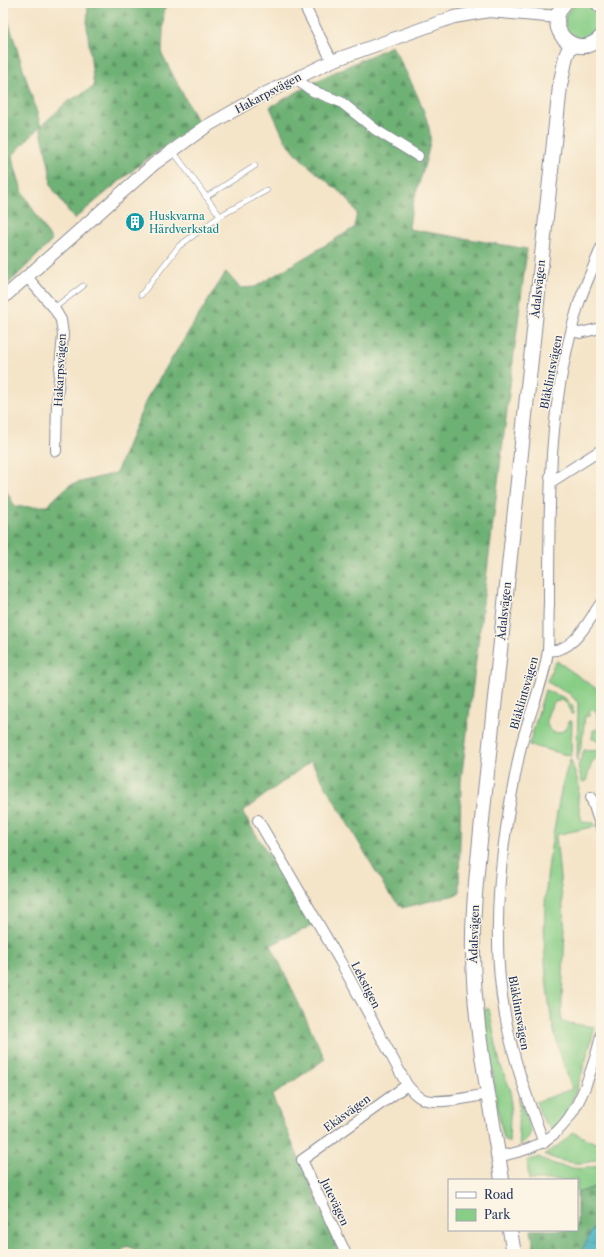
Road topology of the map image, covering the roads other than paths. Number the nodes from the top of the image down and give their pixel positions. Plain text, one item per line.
1 (304, 3) edge
2 (565, 3) edge
3 (598, 3) edge
4 (601, 6) edge
5 (558, 17) junction
6 (601, 38) edge
7 (571, 44) junction
8 (332, 60) junction
9 (294, 79) junction
10 (172, 150) junction
11 (418, 156) dead end
12 (255, 166) dead end
13 (267, 190) dead end
14 (206, 197) junction
15 (220, 216) junction
16 (601, 248) edge
17 (27, 277) junction
18 (83, 286) dead end
19 (141, 295) dead end
20 (3, 298) edge
21 (54, 308) junction
22 (601, 328) edge
23 (572, 330) junction
24 (601, 450) edge
25 (56, 451) dead end
26 (550, 477) junction
27 (601, 603) edge
28 (548, 650) junction
29 (591, 797) dead end
30 (258, 820) dead end
31 (601, 827) edge
32 (601, 1034) edge
33 (407, 1085) junction
34 (488, 1094) junction
35 (544, 1143) junction
36 (499, 1156) junction
37 (302, 1160) joint
38 (502, 1179) edge
39 (510, 1231) edge
40 (346, 1254) edge
41 (514, 1254) edge

1 - 8 street
2 - 5 main road
3 - 4 main road
5 - 7 main road
5 - 8 street, Hakarpsvägen
6 - 7 main road
7 - 34 main road, Ådalsvägen
8 - 9 street, Hakarpsvägen
9 - 10 street, Hakarpsvägen
9 - 11 street
10 - 14 lane
10 - 17 street, Hakarpsvägen
12 - 14 lane
13 - 15 lane
14 - 15 lane
15 - 19 lane
16 - 23 street, Blåklintsvägen
17 - 20 street, Hakarpsvägen
17 - 21 street, Hakarpsvägen
18 - 21 lane
21 - 25 street, Hakarpsvägen
22 - 23 street
23 - 26 street, Blåklintsvägen
24 - 26 street
26 - 28 street, Blåklintsvägen
27 - 28 street
28 - 35 street, Blåklintsvägen
29 - 31 street
30 - 33 street, Lekstigen
32 - 35 street
33 - 34 street, Lekstigen
33 - 37 street, Ekåsvägen
34 - 36 main road, Ådalsvägen
35 - 36 street
36 - 38 main road, Ådalsvägen
37 - 40 street, Jutevägen
39 - 41 main road

